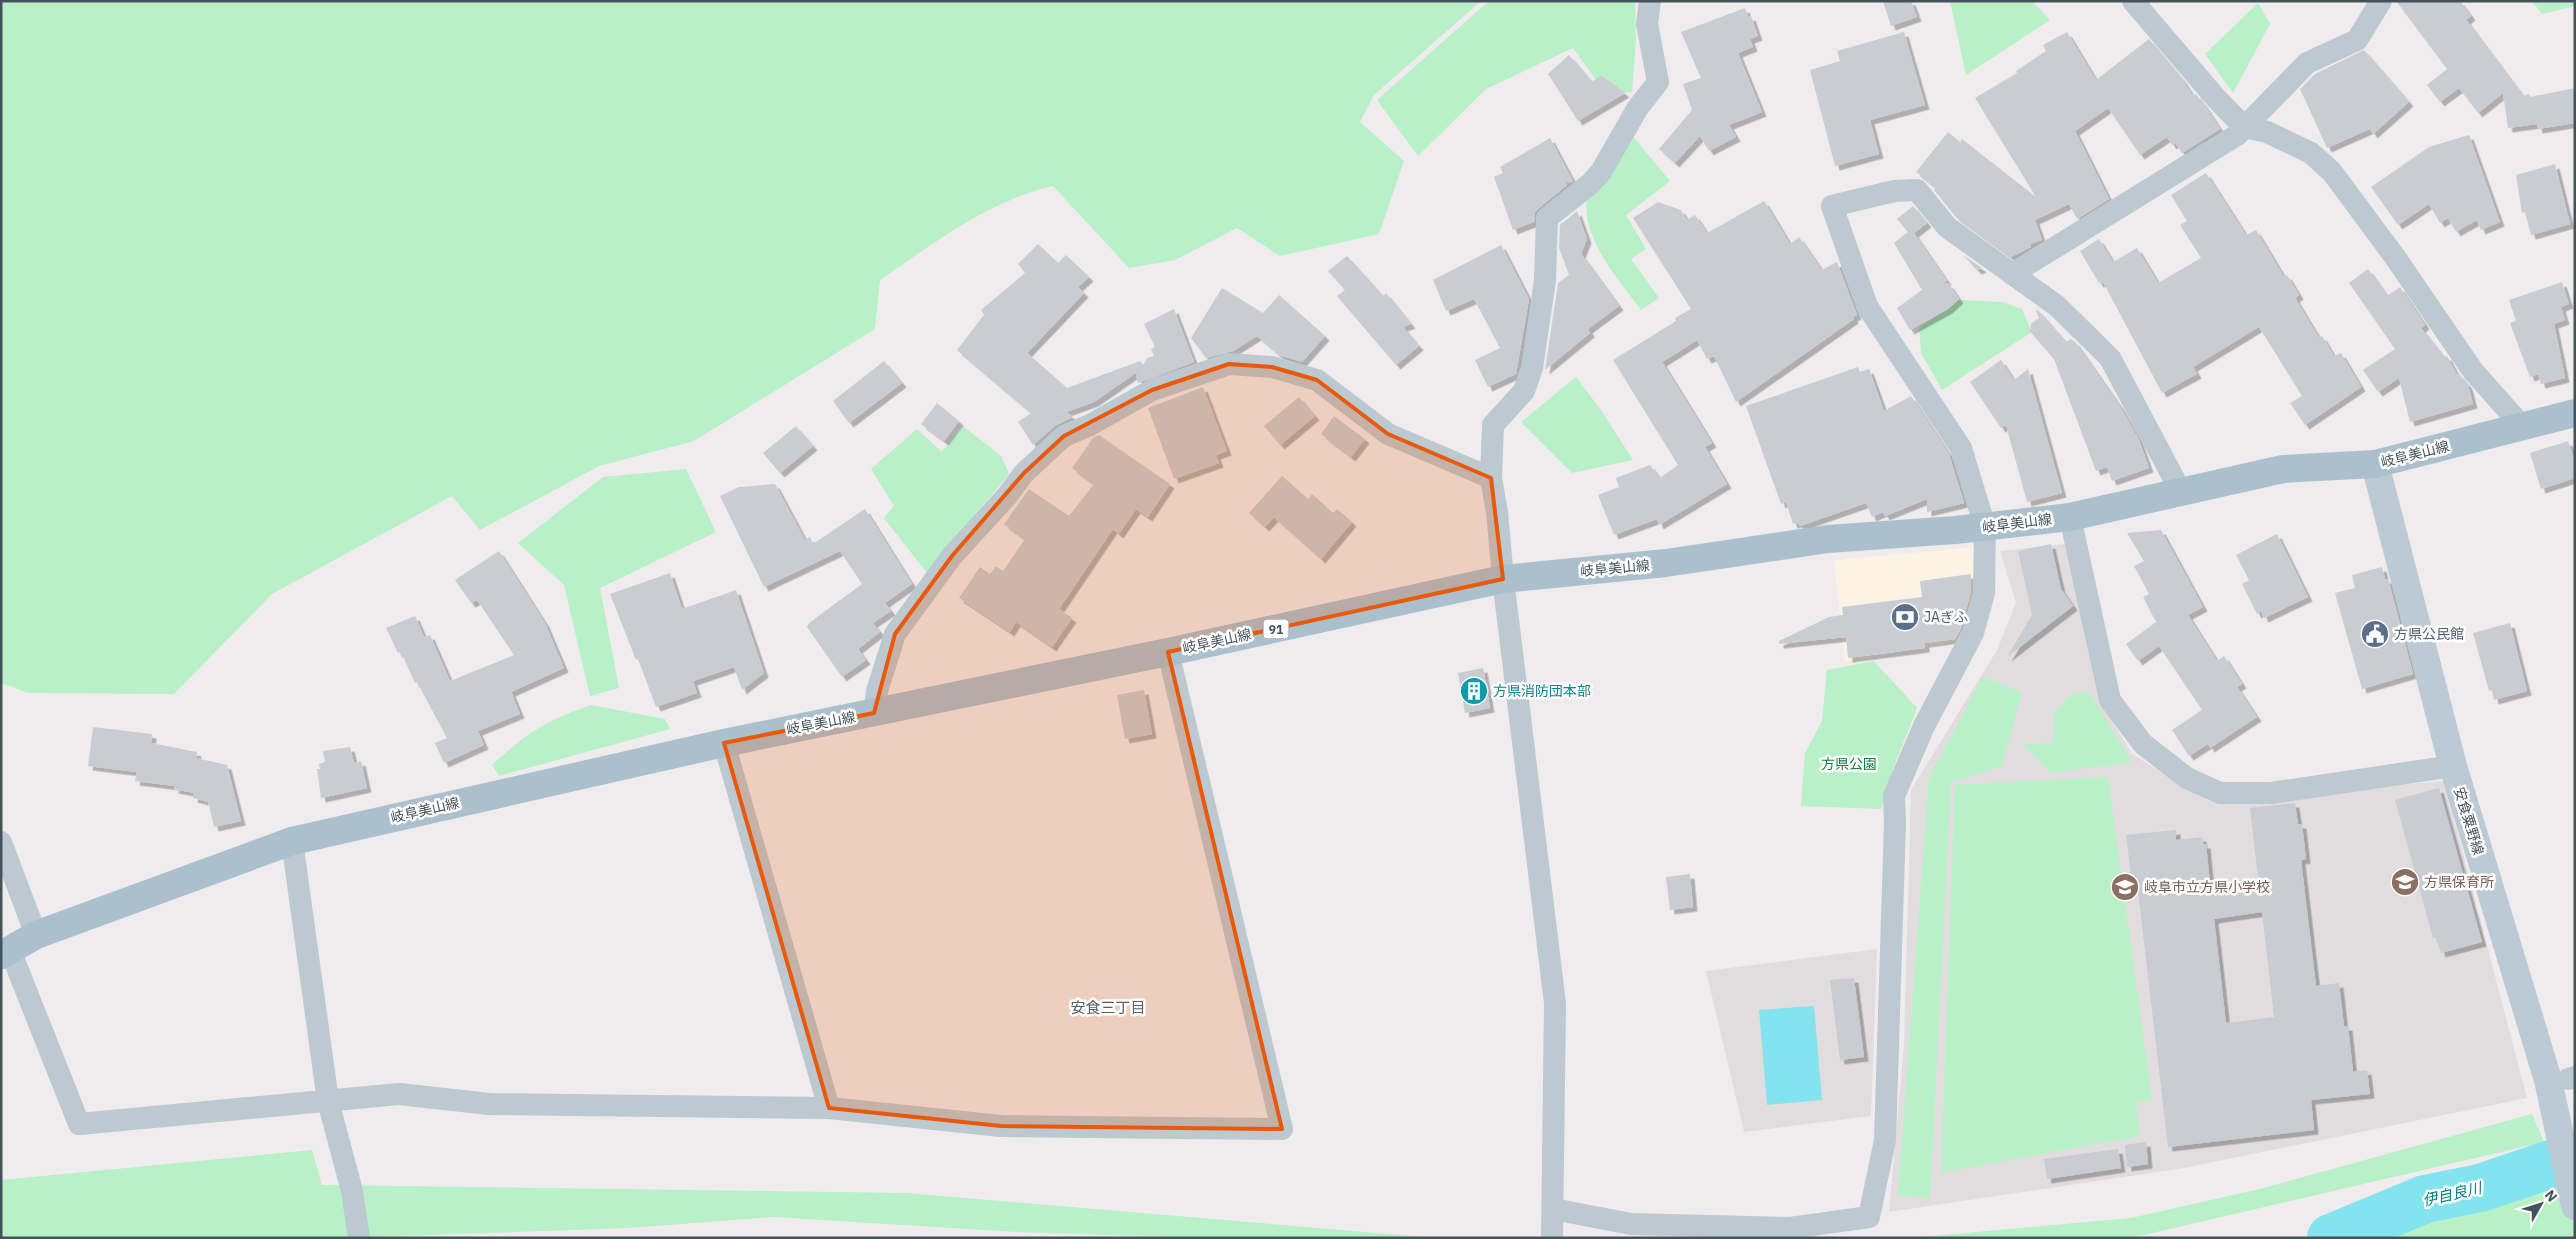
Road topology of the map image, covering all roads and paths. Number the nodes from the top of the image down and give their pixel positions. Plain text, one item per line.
1 (1650, 1) edge
2 (2133, 1) edge
3 (2381, 1) edge
4 (2244, 127) junction
5 (2012, 274) junction
6 (2575, 413) edge
7 (2522, 426) junction
8 (2375, 464) junction
9 (1491, 478) junction
10 (2181, 492) junction
11 (2070, 517) junction
12 (1985, 527) junction
13 (1503, 579) junction
14 (1168, 652) junction
15 (874, 713) junction
16 (724, 742) junction
17 (2453, 766) junction
18 (292, 841) junction
19 (1, 842) edge
20 (36, 936) junction
21 (6, 953) edge
22 (2564, 1079) edge
23 (328, 1101) junction
24 (829, 1108) junction
25 (2575, 1206) edge
26 (1552, 1223) edge
27 (359, 1238) edge

1 - 9 street
2 - 4 street
3 - 4 street
4 - 5 street
4 - 7 street
5 - 10 street
5 - 12 street
6 - 7 main road, 岐阜美山線 / 91
7 - 8 main road, 岐阜美山線 / 91
8 - 10 main road, 岐阜美山線 / 91
8 - 17 main road, 安食粟野線
9 - 13 street
9 - 15 street
10 - 11 main road, 岐阜美山線 / 91
11 - 12 main road, 岐阜美山線 / 91
11 - 17 street
12 - 13 main road, 岐阜美山線 / 91
12 - 26 street
13 - 14 main road, 岐阜美山線 / 91
13 - 26 street
14 - 15 main road, 岐阜美山線 / 91
14 - 24 street
15 - 16 main road, 岐阜美山線 / 91
16 - 18 main road, 岐阜美山線 / 91
16 - 24 street
17 - 22 main road, 安食粟野線
18 - 20 main road, 岐阜美山線 / 91
18 - 23 street
19 - 20 street
20 - 21 main road, 岐阜美山線 / 91
21 - 23 street
22 - 25 main road, 安食粟野線
23 - 24 street
23 - 27 street

